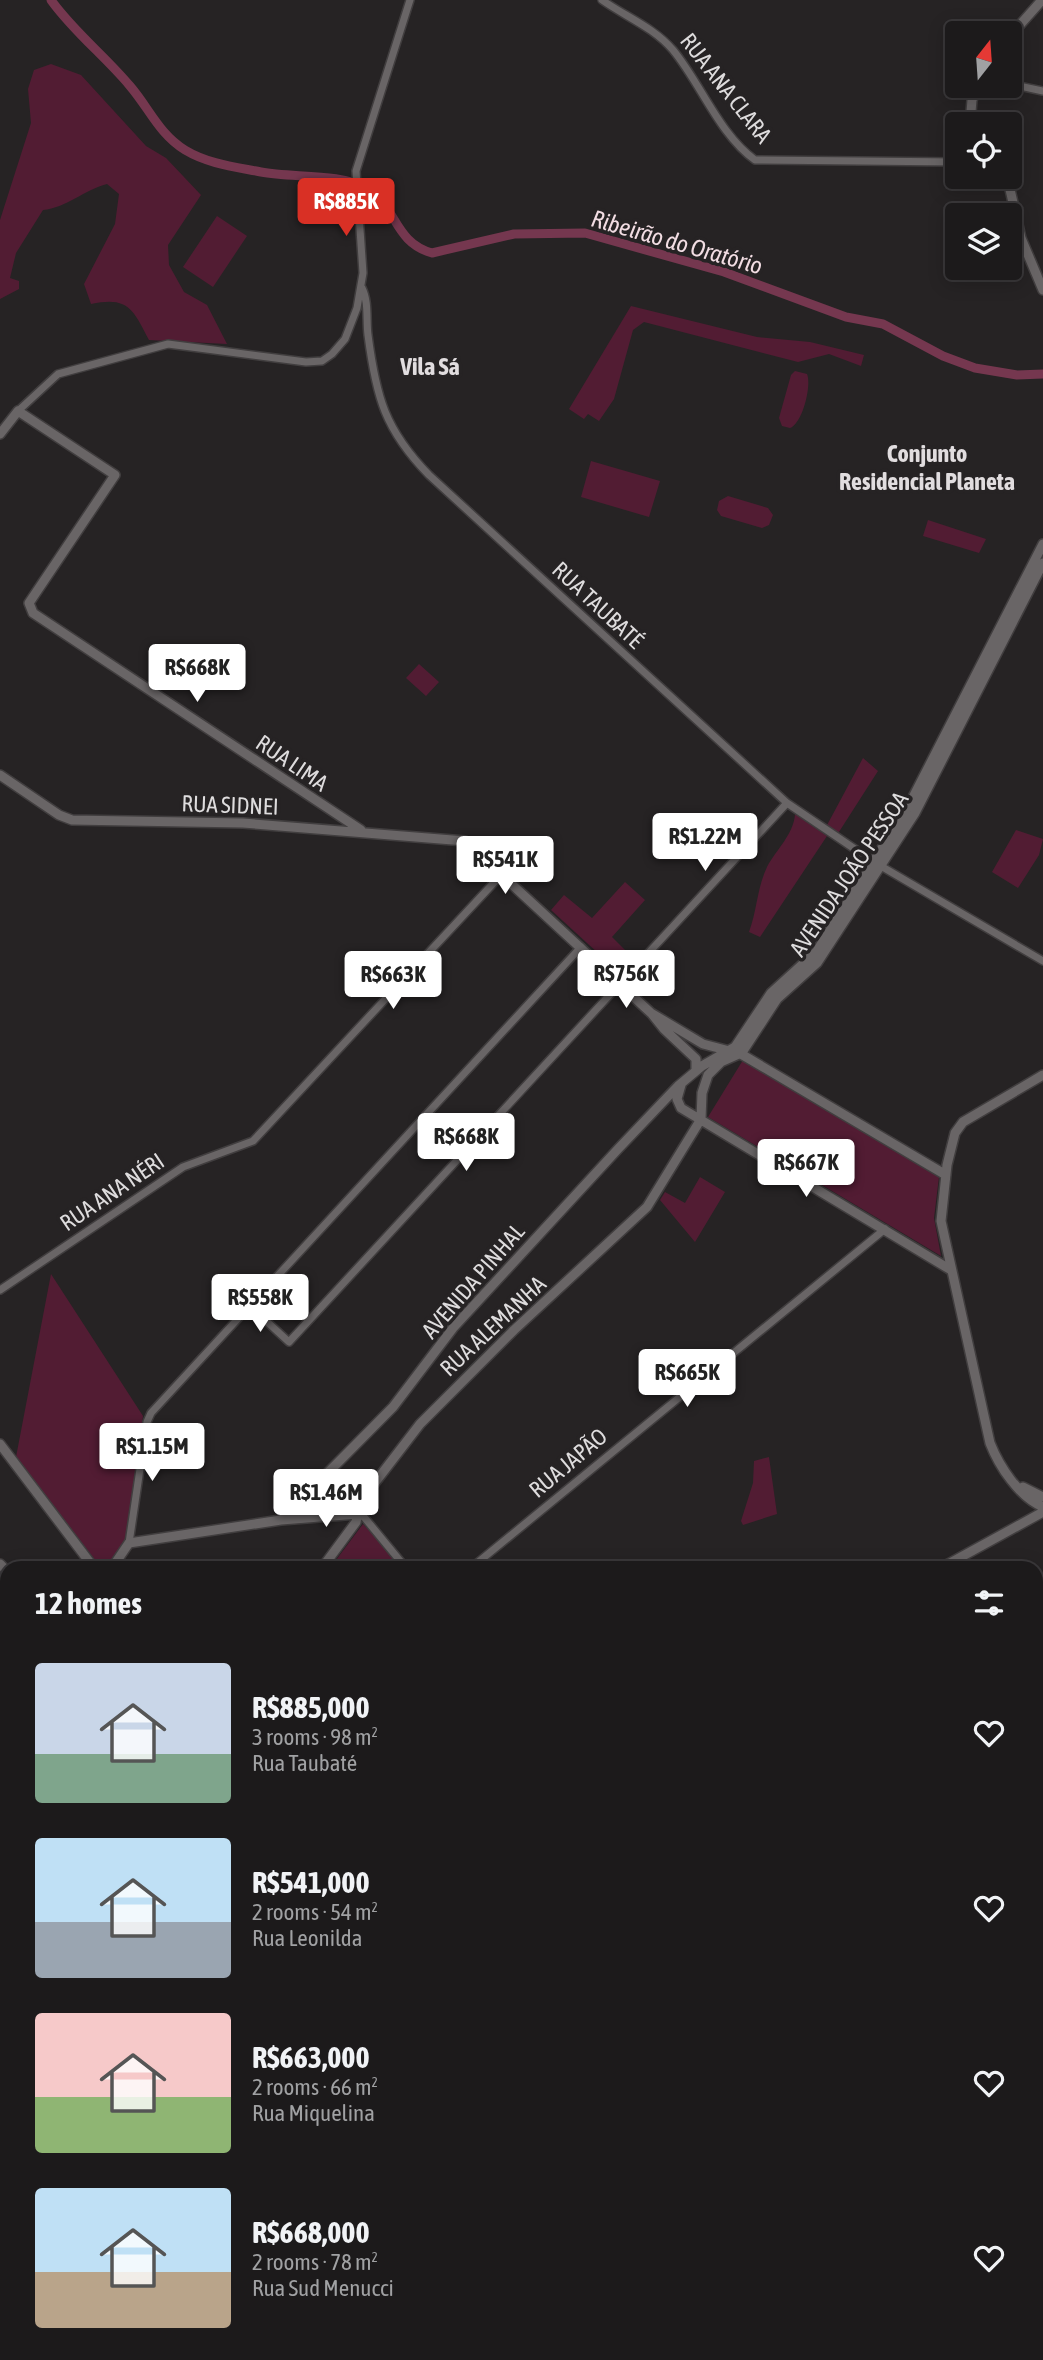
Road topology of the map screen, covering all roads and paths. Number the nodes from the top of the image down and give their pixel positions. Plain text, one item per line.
1 (410, 0) edge
2 (602, 0) edge
3 (1042, 0) edge
4 (1022, 22) edge
5 (1022, 87) edge
6 (1043, 91) edge
7 (945, 162) edge
8 (1010, 189) edge
9 (362, 288) junction
10 (1043, 290) edge
11 (357, 308) junction
12 (366, 317) junction
13 (18, 411) junction
14 (0, 434) edge
15 (1043, 544) edge
16 (1043, 563) edge
17 (0, 775) edge
18 (788, 803) junction
19 (341, 825) junction
20 (366, 832) junction
21 (878, 864) junction
22 (502, 874) junction
23 (581, 947) junction
24 (1043, 961) edge
25 (622, 985) junction
26 (662, 1022) junction
27 (701, 1043) junction
28 (726, 1052) junction
29 (691, 1054) junction
30 (741, 1054) junction
31 (696, 1070) junction
32 (1043, 1075) edge
33 (682, 1084) junction
34 (702, 1097) junction
35 (689, 1112) junction
36 (701, 1119) junction
37 (946, 1175) junction
38 (885, 1229) junction
39 (948, 1255) junction
40 (938, 1260) junction
41 (951, 1270) junction
42 (0, 1290) edge
43 (250, 1306) junction
44 (0, 1444) edge
45 (1013, 1480) junction
46 (1043, 1497) edge
47 (301, 1502) junction
48 (1043, 1510) edge
49 (358, 1514) junction
50 (318, 1515) junction
51 (281, 1520) junction
52 (130, 1543) junction
53 (89, 1561) edge
54 (119, 1561) edge
55 (327, 1561) edge
56 (400, 1561) edge
57 (480, 1561) edge
58 (954, 1561) edge

1 - 9 street, RUA TAUBATÉ
2 - 7 street, RUA ANA CLARA
3 - 4 main road
5 - 6 street
8 - 10 main road
9 - 11 street
9 - 12 street, RUA TAUBATÉ
11 - 12 street
11 - 13 street
12 - 18 street, RUA TAUBATÉ
13 - 14 main road
13 - 19 main road, RUA LIMA
15 - 21 main road, AVENIDA JOÃO PESSOA
16 - 21 main road, AVENIDA JOÃO PESSOA
17 - 19 main road, RUA SIDNEI
18 - 21 street, RUA TAUBATÉ
18 - 25 street
19 - 20 main road, RUA SIDNEI
19 - 20 main road, RUA LIMA
20 - 22 main road, RUA SIDNEI
21 - 24 street, RUA TAUBATÉ
21 - 28 main road, AVENIDA JOÃO PESSOA
21 - 30 main road, AVENIDA JOÃO PESSOA
22 - 23 main road
22 - 42 street, RUA ANA NÉRI
23 - 25 main road
23 - 43 street
25 - 26 main road
25 - 43 street
26 - 27 main road
26 - 29 main road
27 - 28 main road
27 - 29 main road
28 - 30 main road
28 - 31 main road, AVENIDA JOÃO PESSOA
29 - 31 main road
30 - 34 main road
30 - 37 main road
31 - 33 main road, AVENIDA PINHAL
32 - 37 main road
33 - 35 main road
33 - 47 main road, AVENIDA PINHAL
34 - 35 main road
34 - 36 main road
35 - 36 main road
36 - 38 main road
36 - 49 main road, RUA ALEMANHA
37 - 39 main road
38 - 40 main road
38 - 57 street, RUA JAPÃO
39 - 40 main road
39 - 41 main road
40 - 41 main road
41 - 45 main road
43 - 52 street
44 - 53 main road
45 - 46 main road
45 - 48 main road
47 - 50 main road
47 - 51 main road, AVENIDA PINHAL
48 - 58 main road
49 - 50 main road
49 - 55 main road, RUA ALEMANHA
49 - 56 street
50 - 51 main road
51 - 52 main road
52 - 54 main road

